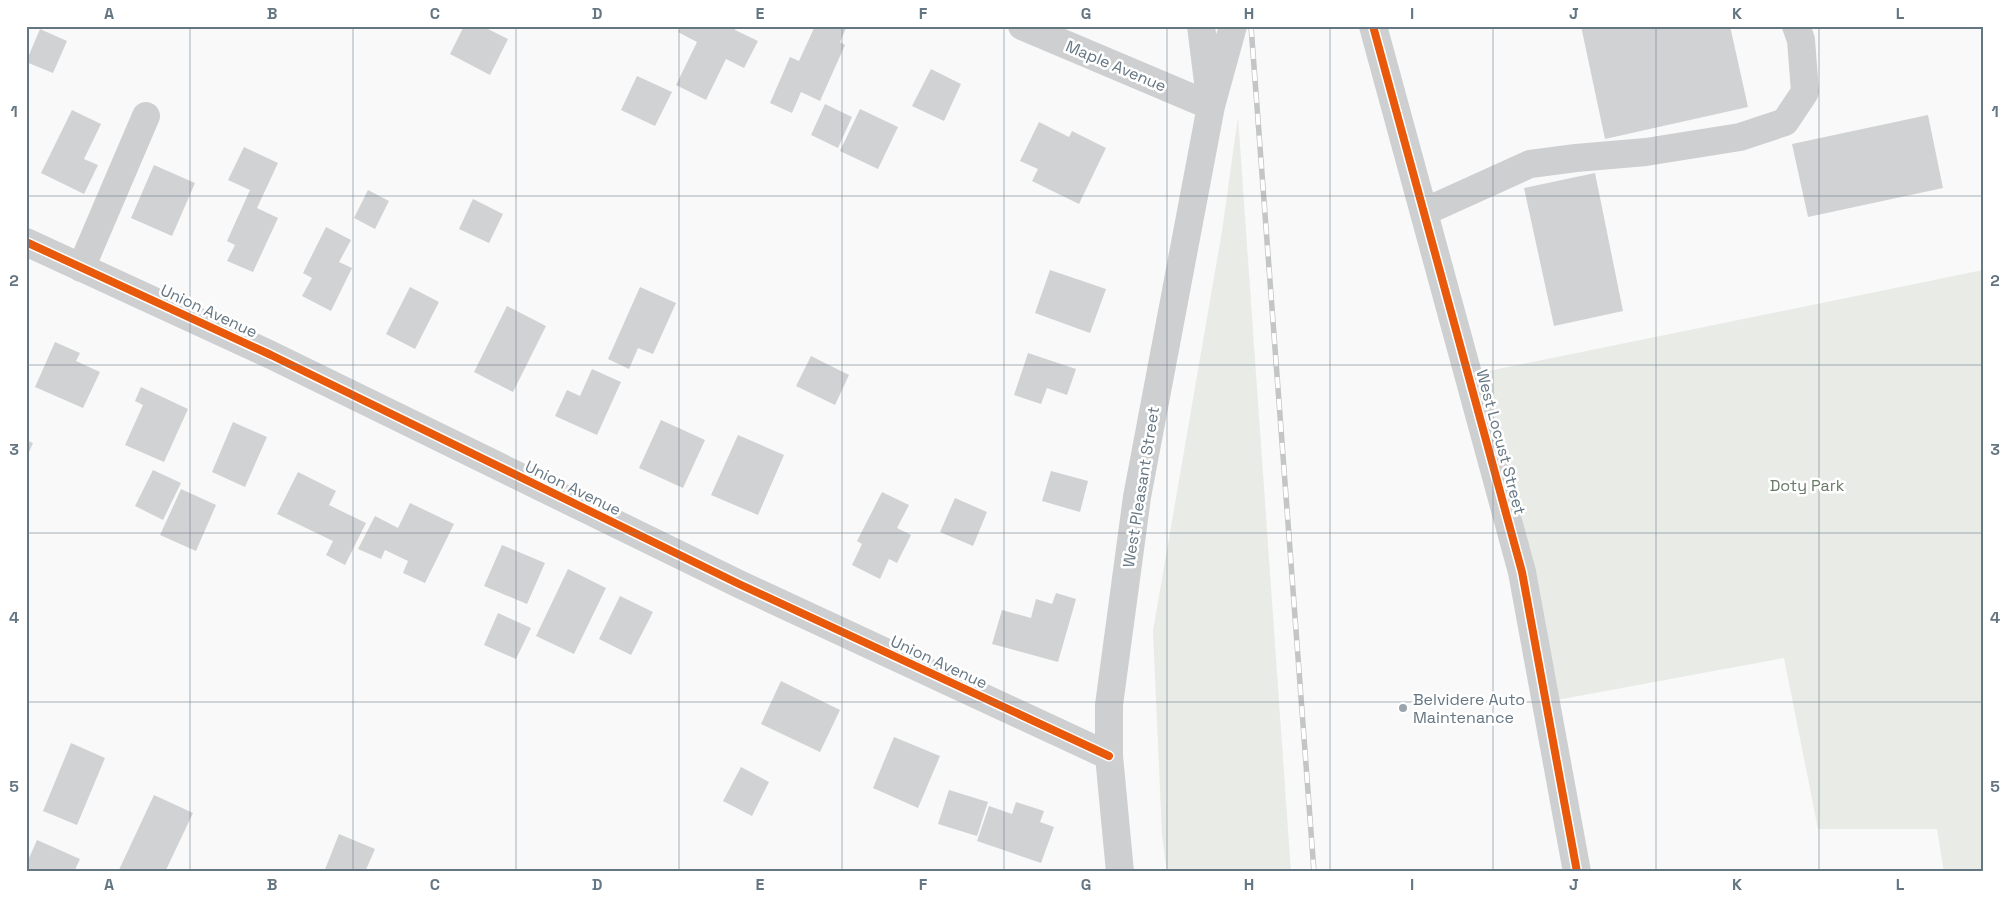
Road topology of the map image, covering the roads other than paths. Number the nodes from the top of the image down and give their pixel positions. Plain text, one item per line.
1 (1022, 26) edge
2 (1201, 26) edge
3 (1233, 26) edge
4 (1373, 26) edge
5 (1796, 26) edge
6 (1211, 106) junction
7 (146, 116) dead end
8 (1424, 212) junction
9 (26, 242) edge
10 (81, 268) junction
11 (1110, 756) junction
12 (1120, 872) edge
13 (1577, 872) edge

1 - 6 street, Maple Avenue
2 - 6 street, West Pleasant Street
3 - 6 street, West Pleasant Street
4 - 8 street, West Locust Street
5 - 8 street
6 - 11 street, West Pleasant Street
7 - 10 street
8 - 13 street, West Locust Street
9 - 10 street, Union Avenue
10 - 11 street, Union Avenue
11 - 12 street, West Pleasant Street

